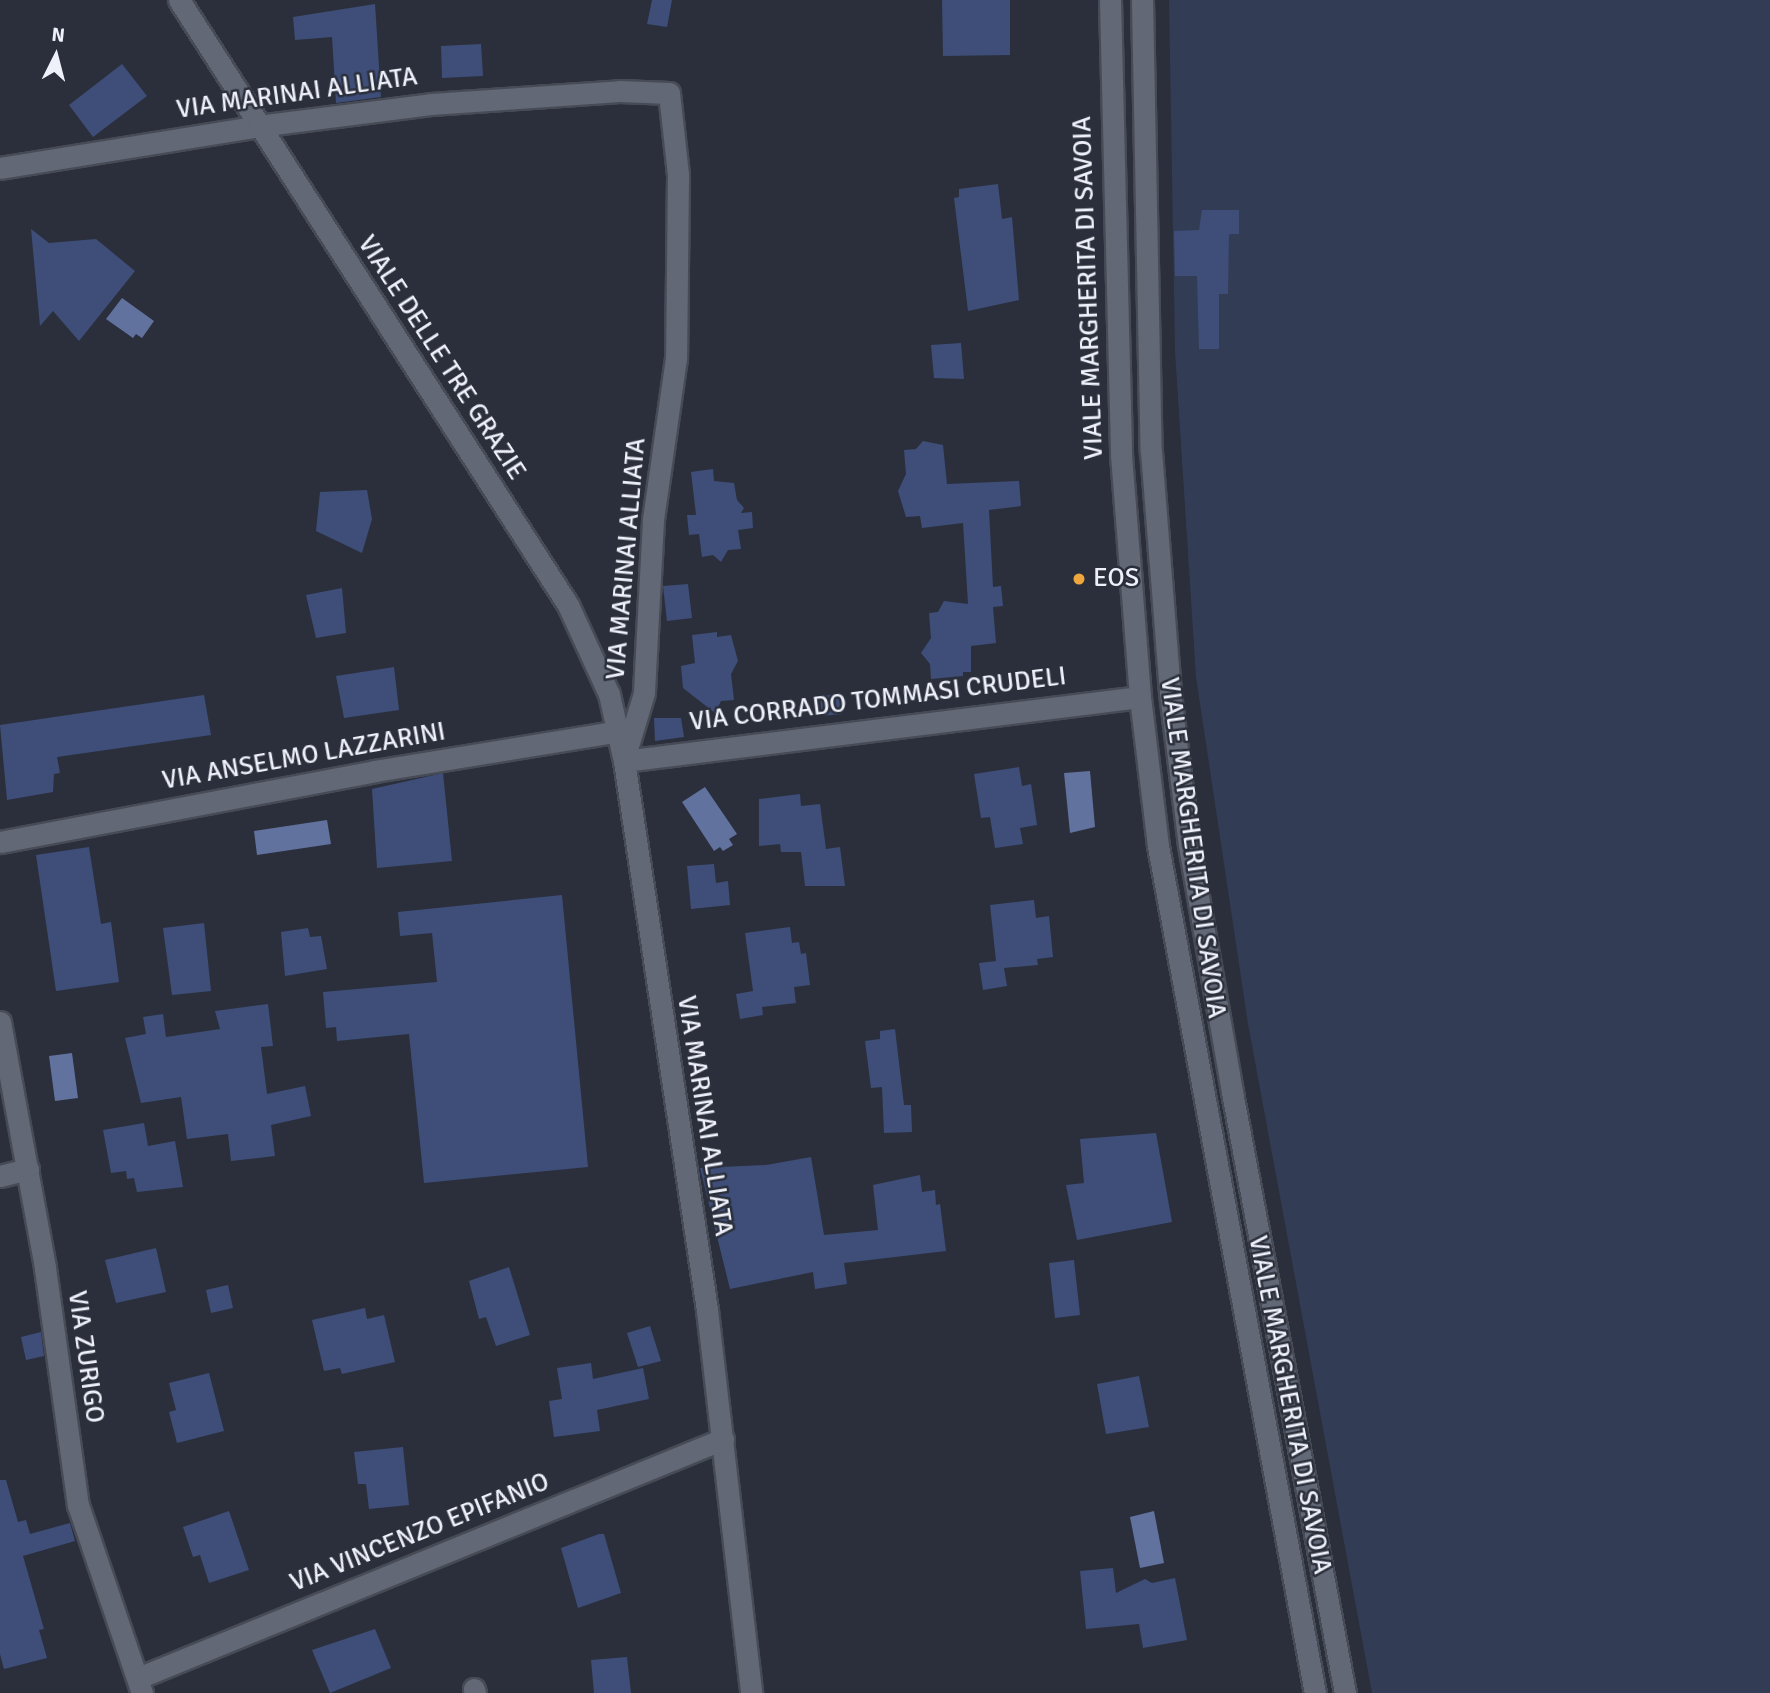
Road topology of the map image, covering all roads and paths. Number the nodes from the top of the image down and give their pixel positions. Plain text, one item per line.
1 (179, 0) edge
2 (1110, 0) edge
3 (1142, 0) edge
4 (258, 125) junction
5 (0, 168) edge
6 (1140, 697) junction
7 (618, 731) junction
8 (624, 761) junction
9 (0, 842) edge
10 (0, 1022) edge
11 (28, 1169) junction
12 (0, 1175) edge
13 (723, 1439) junction
14 (140, 1686) edge
15 (751, 1693) edge
16 (1315, 1693) edge
17 (1345, 1693) edge

1 - 4 street, VIALE DELLE TRE GRAZIE
2 - 6 street, VIALE MARGHERITA DI SAVOIA
3 - 17 street, VIALE MARGHERITA DI SAVOIA
4 - 5 street, VIA MARINAI ALLIATA
4 - 7 street, VIALE DELLE TRE GRAZIE
4 - 8 street, VIA MARINAI ALLIATA
6 - 8 street, VIA CORRADO TOMMASI CRUDELI
6 - 16 street, VIALE MARGHERITA DI SAVOIA
7 - 8 street, VIALE DELLE TRE GRAZIE
7 - 9 street, VIA ANSELMO LAZZARINI
8 - 13 street, VIA MARINAI ALLIATA
10 - 11 street, VIA ZURIGO
11 - 12 street
11 - 14 street, VIA ZURIGO
13 - 14 street, VIA VINCENZO EPIFANIO
13 - 15 street, VIA MARINAI ALLIATA

